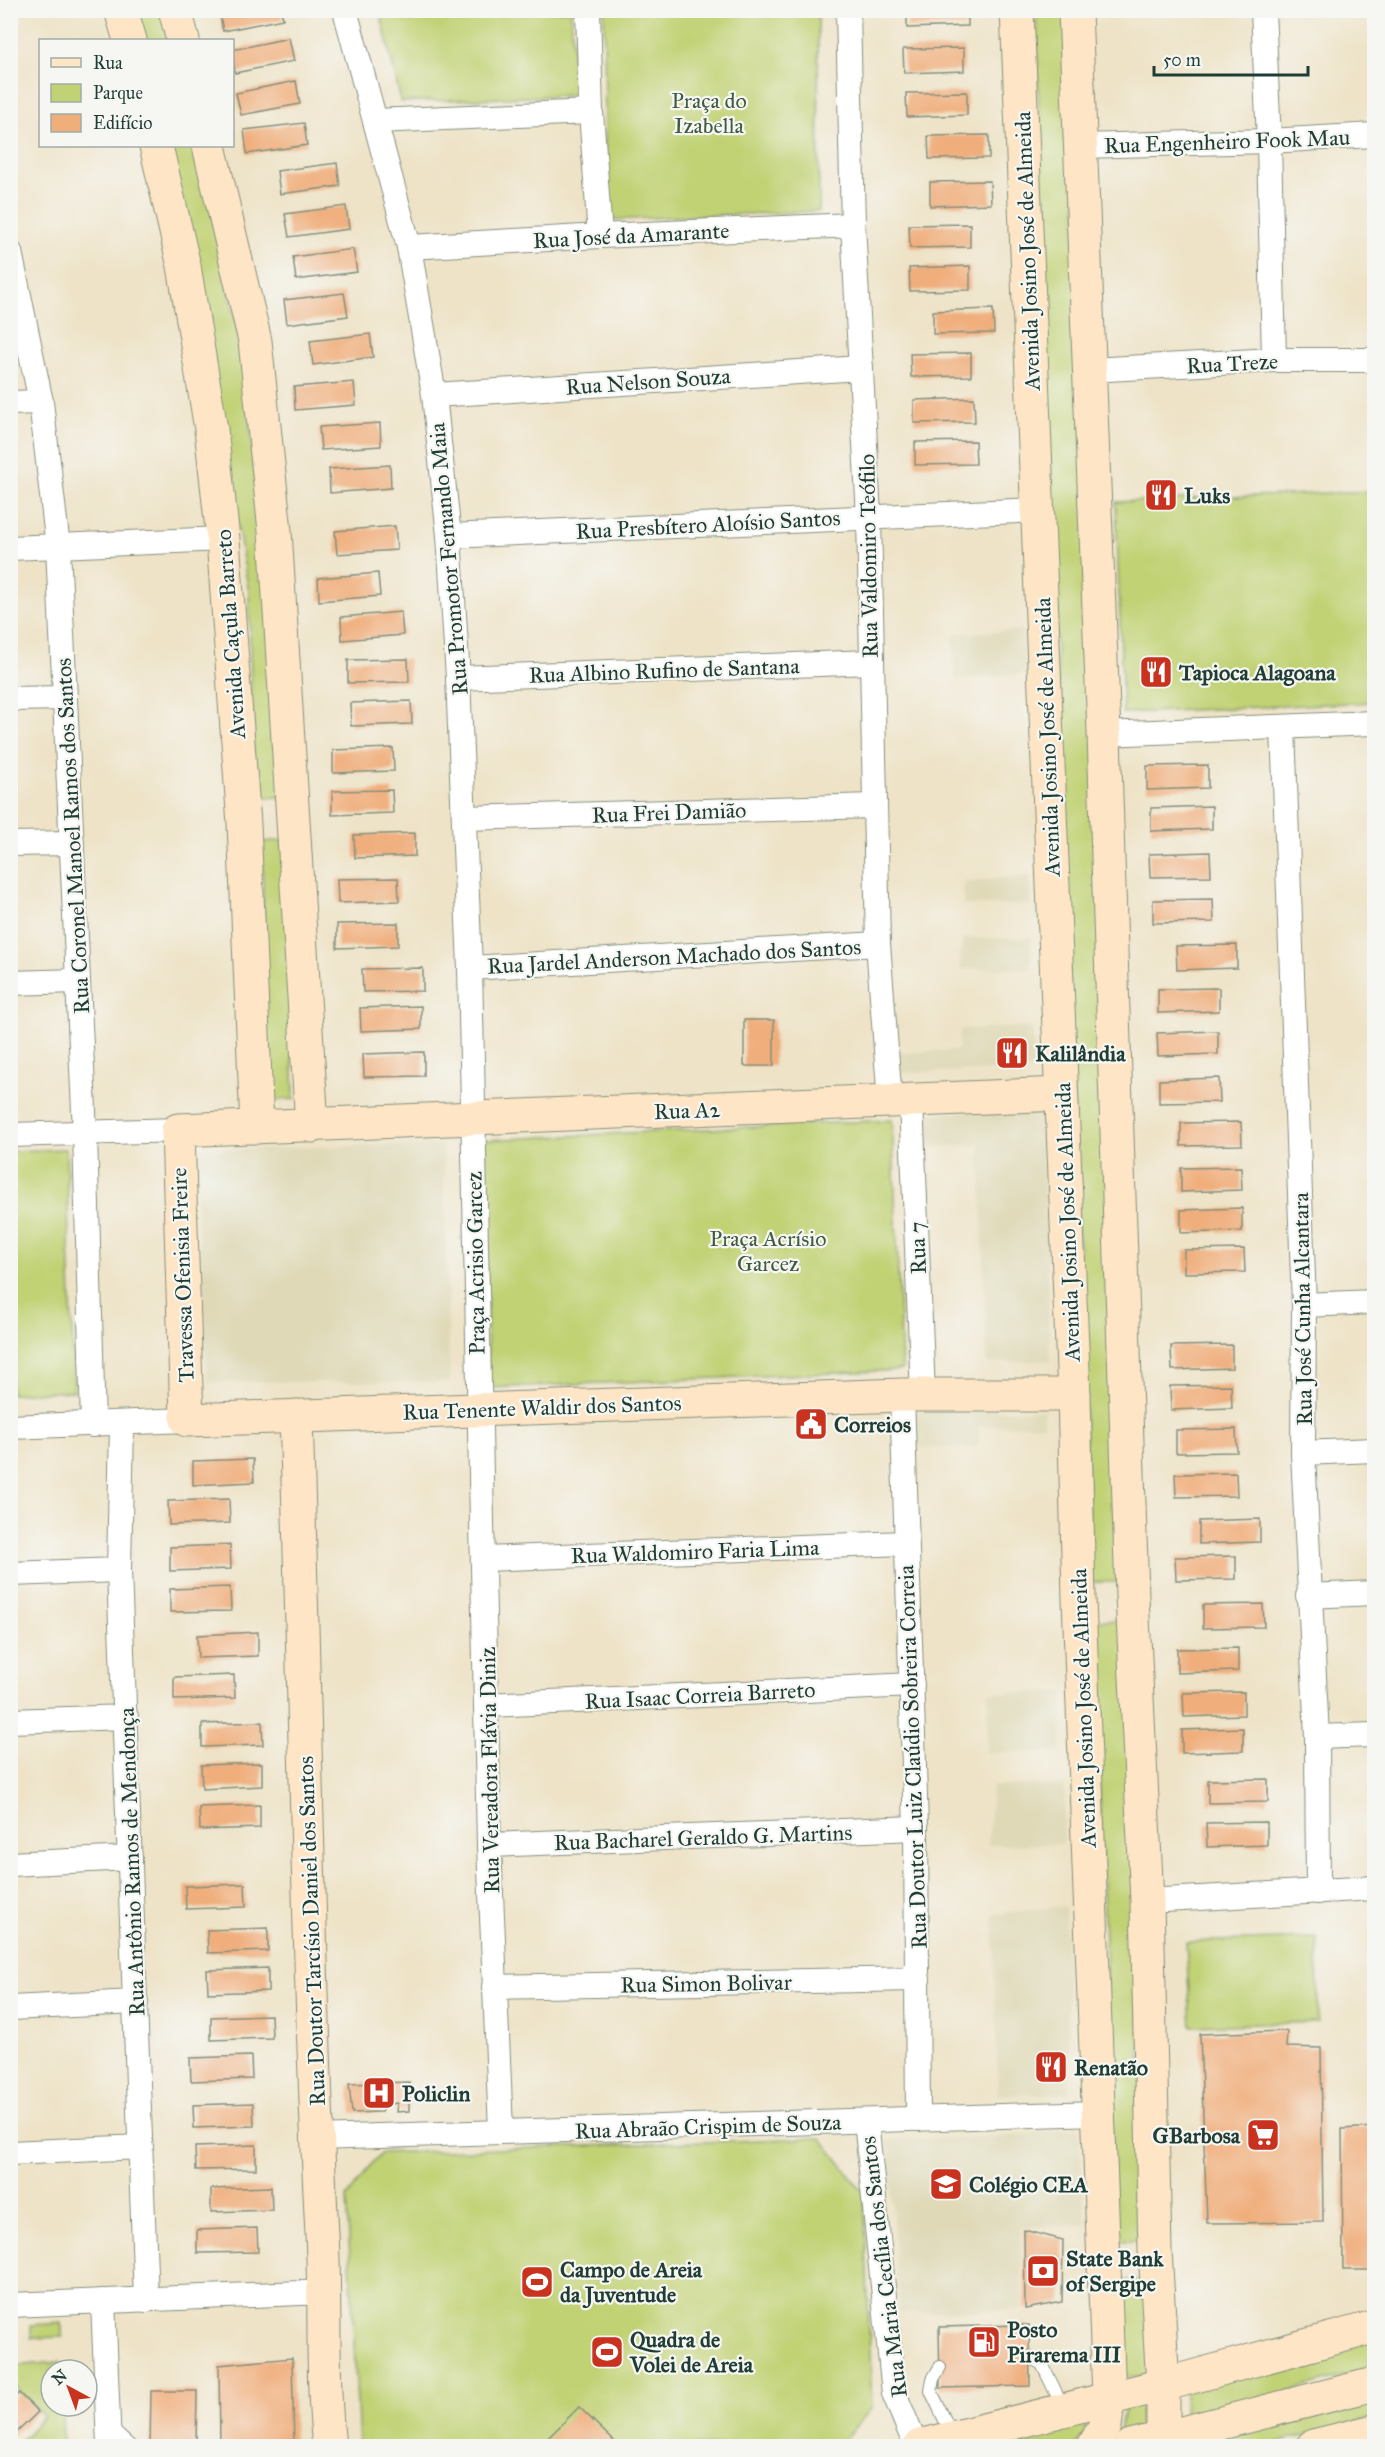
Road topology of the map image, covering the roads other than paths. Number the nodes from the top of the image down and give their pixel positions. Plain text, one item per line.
1 (121, 10) edge
2 (175, 10) edge
3 (345, 10) edge
4 (588, 10) edge
5 (848, 10) edge
6 (1017, 10) edge
7 (1076, 10) edge
8 (1263, 10) edge
9 (130, 39) edge
10 (183, 39) edge
11 (591, 112) junction
12 (375, 121) junction
13 (1374, 135) edge
14 (1269, 141) junction
15 (1080, 146) junction
16 (156, 147) edge
17 (209, 147) edge
18 (853, 225) junction
19 (600, 236) junction
20 (408, 248) junction
21 (11, 254) edge
22 (1274, 360) junction
23 (1374, 360) edge
24 (861, 368) junction
25 (1089, 370) junction
26 (434, 395) junction
27 (41, 402) junction
28 (10, 403) edge
29 (1038, 510) junction
30 (869, 517) junction
31 (449, 536) junction
32 (223, 539) junction
33 (58, 547) junction
34 (10, 548) edge
35 (871, 662) junction
36 (458, 678) junction
37 (65, 698) junction
38 (10, 699) edge
39 (1374, 723) edge
40 (1283, 727) junction
41 (1104, 734) junction
42 (873, 806) junction
43 (465, 818) junction
44 (293, 822) junction
45 (244, 824) junction
46 (72, 843) junction
47 (10, 844) edge
48 (878, 944) junction
49 (470, 968) junction
50 (78, 981) junction
51 (10, 983) edge
52 (1061, 1094) junction
53 (901, 1102) junction
54 (472, 1118) junction
55 (312, 1126) junction
56 (257, 1127) junction
57 (178, 1130) junction
58 (85, 1133) junction
59 (10, 1135) edge
60 (1374, 1302) edge
61 (1304, 1305) junction
62 (913, 1395) junction
63 (1074, 1395) junction
64 (479, 1409) junction
65 (296, 1416) junction
66 (187, 1420) junction
67 (122, 1424) junction
68 (93, 1425) junction
69 (10, 1427) edge
70 (1374, 1450) edge
71 (1304, 1453) junction
72 (905, 1543) junction
73 (484, 1559) junction
74 (119, 1570) junction
75 (10, 1574) edge
76 (1374, 1593) edge
77 (1132, 1596) junction
78 (1308, 1596) junction
79 (1079, 1599) junction
80 (912, 1685) junction
81 (488, 1705) junction
82 (126, 1716) junction
83 (10, 1721) edge
84 (1374, 1735) edge
85 (1317, 1737) junction
86 (916, 1828) junction
87 (489, 1845) junction
88 (130, 1858) junction
89 (10, 1864) edge
90 (1374, 1888) edge
91 (1318, 1892) junction
92 (1147, 1901) junction
93 (918, 1980) junction
94 (494, 1987) junction
95 (136, 2002) junction
96 (10, 2008) edge
97 (1098, 2114) junction
98 (918, 2120) junction
99 (866, 2121) junction
100 (501, 2132) junction
101 (317, 2138) junction
102 (141, 2147) junction
103 (10, 2153) edge
104 (1155, 2250) junction
105 (1104, 2256) junction
106 (325, 2292) junction
107 (146, 2300) junction
108 (103, 2301) junction
109 (10, 2305) edge
110 (1374, 2327) edge
111 (1030, 2357) dead end
112 (939, 2367) dead end
113 (1374, 2384) edge
114 (1163, 2385) junction
115 (1109, 2398) junction
116 (1064, 2410) junction
117 (1374, 2431) edge
118 (108, 2437) edge
119 (954, 2438) junction
120 (1162, 2442) edge
121 (130, 2446) edge
122 (329, 2446) edge
123 (918, 2446) edge
124 (1094, 2446) edge
125 (1131, 2446) edge
126 (1313, 2446) edge

1 - 9 main road
2 - 10 main road
3 - 12 street, Rua Promotor Fernando Maia
4 - 11 street
5 - 18 street, Rua Valdomiro Teófilo
6 - 29 main road, Avenida Josino José de Almeida
7 - 15 main road
8 - 14 street
11 - 12 street
11 - 19 street
12 - 20 street, Rua Promotor Fernando Maia
13 - 14 street, Rua Engenheiro Fook Mau
14 - 15 street, Rua Engenheiro Fook Mau
14 - 22 street
15 - 25 main road
16 - 32 main road, Avenida Caçula Barreto
17 - 44 main road
18 - 19 street, Rua José da Amarante
18 - 24 street, Rua Valdomiro Teófilo
19 - 20 street, Rua José da Amarante
20 - 26 street, Rua Promotor Fernando Maia
21 - 27 street, Rua Coronel Manoel Ramos dos Santos
22 - 23 street, Rua Treze
22 - 25 street, Rua Treze
24 - 26 street, Rua Nelson Souza
24 - 30 street, Rua Valdomiro Teófilo
25 - 41 main road
26 - 31 street, Rua Promotor Fernando Maia
27 - 28 street
27 - 33 street, Rua Coronel Manoel Ramos dos Santos
29 - 30 street, Rua Presbítero Aloísio Santos
29 - 52 main road, Avenida Josino José de Almeida
30 - 31 street, Rua Presbítero Aloísio Santos
30 - 35 street, Rua Valdomiro Teófilo
31 - 36 street, Rua Promotor Fernando Maia
32 - 33 street
32 - 45 main road, Avenida Caçula Barreto
33 - 34 street
33 - 37 street, Rua Coronel Manoel Ramos dos Santos
35 - 36 street, Rua Albino Rufino de Santana
35 - 42 street, Rua Valdomiro Teófilo
36 - 43 street, Rua Promotor Fernando Maia
37 - 38 street
37 - 46 street, Rua Coronel Manoel Ramos dos Santos
39 - 40 street
40 - 41 street
40 - 61 street, Rua José Cunha Alcantara
41 - 77 main road
42 - 43 street, Rua Frei Damião
42 - 48 street, Rua Valdomiro Teófilo
43 - 49 street, Rua Promotor Fernando Maia
44 - 45 main road
44 - 55 main road
45 - 56 main road, Avenida Caçula Barreto
46 - 47 street
46 - 50 street, Rua Coronel Manoel Ramos dos Santos
48 - 49 street, Rua Jardel Anderson Machado dos Santos
48 - 53 street, Rua Valdomiro Teófilo
49 - 54 street, Rua Promotor Fernando Maia
50 - 51 street
50 - 58 street, Rua Coronel Manoel Ramos dos Santos
52 - 53 main road, Rua A2
52 - 63 main road, Avenida Josino José de Almeida
53 - 54 main road, Rua A2
53 - 62 street, Rua 7
54 - 55 main road, Rua A2
54 - 64 street, Praça Acrisio Garcez
55 - 56 main road, Rua A2
56 - 57 main road, Rua A2
57 - 58 street
57 - 66 main road, Travessa Ofenisia Freire
58 - 59 street
58 - 68 street, Rua Coronel Manoel Ramos dos Santos
60 - 61 street
61 - 71 street, Rua José Cunha Alcantara
62 - 63 main road, Rua Tenente Waldir dos Santos
62 - 64 main road, Rua Tenente Waldir dos Santos
62 - 72 street, Rua Doutor Luiz Claúdio Sobreira Correia
63 - 79 main road, Avenida Josino José de Almeida
64 - 65 main road, Rua Tenente Waldir dos Santos
64 - 73 street, Rua Vereadora Flávia Diniz
65 - 66 main road, Rua Tenente Waldir dos Santos
65 - 101 main road, Rua Doutor Tarcísio Daniel dos Santos
66 - 67 street, Rua Tenente Waldir dos Santos
67 - 68 street, Rua Tenente Waldir dos Santos
67 - 74 street, Rua Antônio Ramos de Mendonça
68 - 69 street, Rua Tenente Waldir dos Santos
70 - 71 street
71 - 78 street, Rua José Cunha Alcantara
72 - 73 street, Rua Waldomiro Faria Lima
72 - 80 street, Rua Doutor Luiz Claúdio Sobreira Correia
73 - 81 street, Rua Vereadora Flávia Diniz
74 - 75 street
74 - 82 street, Rua Antônio Ramos de Mendonça
76 - 78 street
77 - 79 main road
77 - 92 main road
78 - 85 street, Rua José Cunha Alcantara
79 - 97 main road, Avenida Josino José de Almeida
80 - 81 street, Rua Isaac Correia Barreto
80 - 86 street, Rua Doutor Luiz Claúdio Sobreira Correia
81 - 87 street, Rua Vereadora Flávia Diniz
82 - 83 street
82 - 88 street, Rua Antônio Ramos de Mendonça
84 - 85 street
85 - 91 street, Rua José Cunha Alcantara
86 - 87 street, Rua Bacharel Geraldo G. Martins
86 - 93 street, Rua Doutor Luiz Claúdio Sobreira Correia
87 - 94 street, Rua Vereadora Flávia Diniz
88 - 89 street
88 - 95 street, Rua Antônio Ramos de Mendonça
90 - 91 street
91 - 92 street
92 - 104 main road
93 - 94 street, Rua Simon Bolivar
93 - 98 street, Rua Doutor Luiz Claúdio Sobreira Correia
94 - 100 street, Rua Vereadora Flávia Diniz
95 - 96 street
95 - 102 street, Rua Antônio Ramos de Mendonça
97 - 98 street, Rua Abraão Crispim de Souza
97 - 105 main road, Avenida Josino José de Almeida
98 - 99 street, Rua Abraão Crispim de Souza
99 - 100 street, Rua Abraão Crispim de Souza
99 - 123 street, Rua Maria Cecília dos Santos
100 - 101 street, Rua Abraão Crispim de Souza
101 - 106 main road, Rua Doutor Tarcísio Daniel dos Santos
102 - 103 street
102 - 107 street, Rua Antônio Ramos de Mendonça
104 - 105 main road
104 - 114 main road
105 - 115 main road, Avenida Josino José de Almeida
106 - 107 street
106 - 122 main road, Rua Doutor Tarcísio Daniel dos Santos
107 - 108 street
108 - 109 street
108 - 118 street
110 - 114 main road
111 - 116 lane
112 - 119 lane
113 - 120 main road
114 - 115 main road
114 - 120 main road
115 - 116 main road
115 - 124 main road, Avenida Josino José de Almeida
116 - 119 main road
117 - 126 main road
118 - 121 lane
119 - 123 main road
120 - 125 main road

